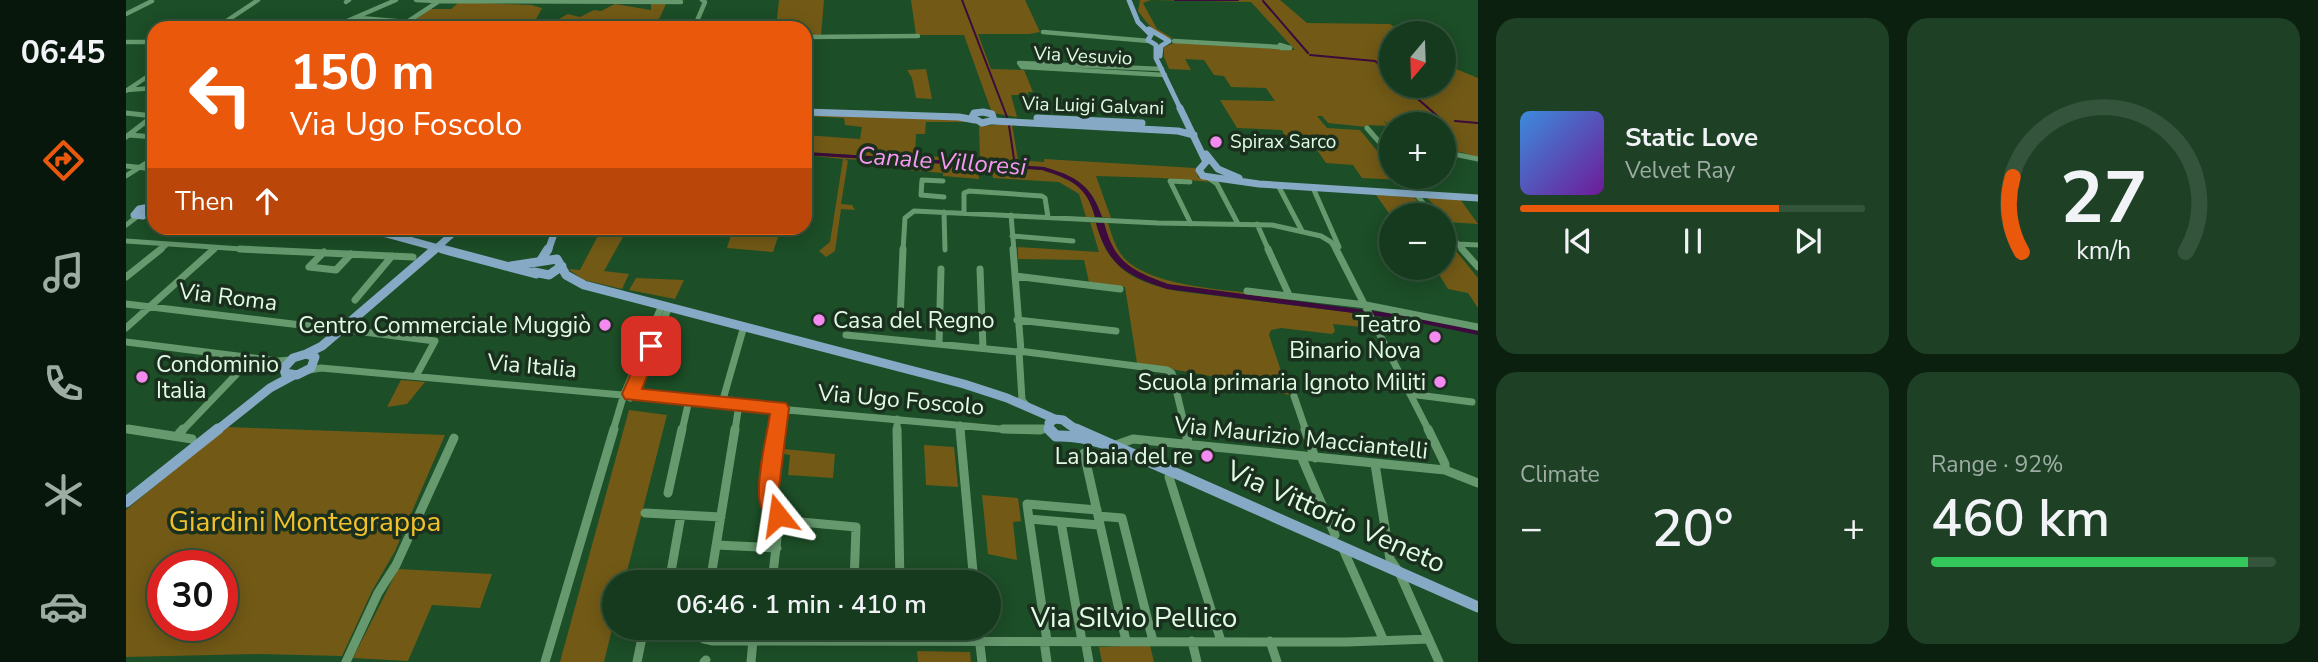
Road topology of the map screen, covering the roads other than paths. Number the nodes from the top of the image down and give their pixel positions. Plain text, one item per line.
1 (150, 0) edge
2 (157, 0) edge
3 (258, 0) edge
4 (396, 0) edge
5 (418, 0) edge
6 (702, 0) edge
7 (1129, 0) edge
8 (546, 1) edge
9 (584, 1) edge
10 (601, 1) edge
11 (1136, 1) edge
12 (435, 2) edge
13 (681, 2) dead end
14 (126, 14) edge
15 (411, 15) dead end
16 (356, 18) junction
17 (226, 21) edge
18 (349, 21) edge
19 (393, 21) edge
20 (406, 21) edge
21 (406, 21) edge
22 (697, 21) edge
23 (1043, 32) dead end
24 (918, 36) dead end
25 (1159, 36) junction
26 (812, 37) edge
27 (1151, 40) junction
28 (126, 42) edge
29 (147, 42) edge
30 (1168, 42) junction
31 (1279, 47) dead end
32 (1079, 67) junction
33 (1163, 72) junction
34 (147, 76) edge
35 (147, 88) edge
36 (126, 90) edge
37 (812, 112) edge
38 (126, 113) edge
39 (147, 113) edge
40 (147, 122) edge
41 (1179, 128) junction
42 (1367, 128) dead end
43 (1193, 129) junction
44 (127, 136) edge
45 (147, 137) edge
46 (1379, 142) edge
47 (1456, 153) edge
48 (1478, 159) edge
49 (147, 162) edge
50 (126, 166) edge
51 (139, 167) junction
52 (1204, 167) junction
53 (147, 168) edge
54 (126, 176) edge
55 (1220, 176) junction
56 (943, 181) dead end
57 (1190, 182) dead end
58 (1279, 187) dead end
59 (1316, 188) junction
60 (1412, 189) edge
61 (1416, 194) junction
62 (944, 197) dead end
63 (1478, 197) edge
64 (1423, 203) edge
65 (144, 211) edge
66 (944, 212) junction
67 (964, 213) junction
68 (1011, 215) junction
69 (1048, 217) junction
70 (1191, 224) junction
71 (1238, 224) junction
72 (1257, 224) junction
73 (126, 225) edge
74 (1302, 230) junction
75 (391, 235) edge
76 (449, 235) edge
77 (552, 235) edge
78 (1013, 236) junction
79 (1333, 240) junction
80 (126, 241) edge
81 (1073, 241) dead end
82 (1457, 244) joint
83 (166, 245) junction
84 (1478, 245) edge
85 (215, 248) junction
86 (550, 250) junction
87 (944, 250) dead end
88 (324, 252) junction
89 (351, 254) junction
90 (392, 256) junction
91 (416, 259) junction
92 (539, 262) junction
93 (559, 263) junction
94 (511, 266) junction
95 (1478, 267) edge
96 (980, 269) dead end
97 (941, 270) dead end
98 (541, 275) junction
99 (1015, 276) junction
100 (126, 277) edge
101 (584, 285) junction
102 (1120, 289) dead end
103 (1247, 291) dead end
104 (1289, 295) junction
105 (355, 300) dead end
106 (126, 304) edge
107 (665, 306) junction
108 (149, 307) junction
109 (1368, 310) junction
110 (900, 320) dead end
111 (1017, 320) junction
112 (744, 326) junction
113 (1478, 327) edge
114 (126, 328) edge
115 (326, 328) dead end
116 (348, 330) dead end
117 (1116, 331) dead end
118 (846, 335) dead end
119 (126, 342) edge
120 (939, 344) junction
121 (983, 348) junction
122 (1020, 351) junction
123 (251, 358) junction
124 (313, 363) junction
125 (286, 367) junction
126 (416, 376) junction
127 (989, 392) junction
128 (1410, 394) junction
129 (628, 395) junction
130 (1294, 396) dead end
131 (689, 400) junction
132 (1472, 402) dead end
133 (722, 403) junction
134 (739, 404) junction
135 (1027, 406) junction
136 (780, 408) junction
137 (897, 419) junction
138 (960, 425) junction
139 (1051, 426) junction
140 (126, 429) edge
141 (1071, 432) junction
142 (177, 436) junction
143 (454, 438) dead end
144 (192, 439) dead end
145 (1153, 442) junction
146 (1116, 445) junction
147 (1189, 446) junction
148 (1084, 453) dead end
149 (1133, 453) junction
150 (1301, 456) junction
151 (1315, 458) junction
152 (1375, 464) junction
153 (1445, 470) junction
154 (1171, 475) junction
155 (1478, 483) edge
156 (668, 493) dead end
157 (126, 502) edge
158 (645, 513) dead end
159 (681, 515) junction
160 (721, 517) junction
161 (1098, 517) junction
162 (1029, 519) junction
163 (779, 520) junction
164 (1061, 522) junction
165 (1335, 535) dead end
166 (716, 545) junction
167 (1342, 547) junction
168 (777, 548) junction
169 (672, 570) edge
170 (712, 570) edge
171 (774, 570) edge
172 (854, 570) edge
173 (900, 570) edge
174 (973, 570) edge
175 (1399, 572) junction
176 (1478, 607) edge
177 (1429, 639) junction
178 (641, 640) edge
179 (708, 640) edge
180 (753, 640) joint
181 (901, 640) edge
182 (979, 641) junction
183 (1045, 641) junction
184 (1082, 641) junction
185 (1126, 641) junction
186 (1153, 641) junction
187 (1192, 641) junction
188 (1222, 641) junction
189 (1270, 641) junction
190 (1384, 641) junction
191 (548, 659) edge
192 (637, 660) edge
193 (346, 662) edge
194 (751, 662) edge
195 (982, 662) edge
196 (1047, 662) edge
197 (1089, 662) edge
198 (1198, 662) edge
199 (1277, 662) edge
200 (1439, 662) edge

1 - 2 street
1 - 14 street
3 - 17 street
4 - 16 street
5 - 12 street
6 - 22 street
7 - 27 main road
8 - 9 street
8 - 12 street
9 - 10 street
10 - 13 street
11 - 25 main road
12 - 20 street
15 - 21 street
16 - 18 street
16 - 19 street
23 - 27 street
24 - 26 street
25 - 27 main road
25 - 30 main road
27 - 30 main road
27 - 33 main road
28 - 29 street
30 - 31 street
30 - 43 main road
32 - 32 street, Via Vesuvio
32 - 33 street, Via Vesuvio
33 - 43 main road
34 - 36 street
35 - 36 street
37 - 41 main road, Via Luigi Galvani
38 - 39 street
40 - 44 street
41 - 43 main road, Via Luigi Galvani
41 - 43 main road, Via Luigi Galvani
42 - 46 street
43 - 52 main road
43 - 55 main road
44 - 45 street
47 - 48 street
49 - 51 street
50 - 51 street
51 - 53 street
51 - 54 street
52 - 55 main road
52 - 55 main road
55 - 59 main road
55 - 61 main road
55 - 71 street
56 - 62 street
57 - 70 street
58 - 74 street
59 - 61 main road
59 - 79 street
60 - 61 street
61 - 63 main road
61 - 64 street
65 - 73 street
66 - 67 street
66 - 87 street
66 - 110 street
67 - 68 street
67 - 69 street
68 - 69 street
68 - 78 street
69 - 70 street
70 - 71 street
71 - 72 street
72 - 74 street
72 - 104 street
74 - 79 street
75 - 94 main road
76 - 91 main road
77 - 86 main road
78 - 81 street
78 - 99 street
79 - 109 street
80 - 83 street
82 - 84 street
82 - 95 street
83 - 85 street
83 - 100 street
85 - 88 street
85 - 108 street
86 - 92 main road
86 - 93 main road
88 - 89 street
88 - 89 street
89 - 90 street
90 - 91 street
90 - 105 street
91 - 124 main road
92 - 93 main road
92 - 94 main road
92 - 98 main road
93 - 98 main road
93 - 101 main road
94 - 98 main road
96 - 121 street
97 - 120 street
98 - 101 main road
99 - 102 street
99 - 111 street
101 - 107 main road
103 - 104 street
104 - 109 street
106 - 108 street, Via Roma
107 - 112 main road
107 - 129 street
108 - 114 street
108 - 115 street, Via Roma
109 - 113 street
109 - 128 street
111 - 117 street
111 - 122 street
112 - 127 main road
112 - 133 street
116 - 126 street
118 - 120 street
119 - 123 street, Via Italia
120 - 121 street
121 - 122 street
122 - 135 street
122 - 147 street
123 - 125 street, Via Italia
123 - 142 street
124 - 125 main road, Via Italia
124 - 125 main road, Via Italia
124 - 126 street, Via Italia
125 - 157 main road
126 - 129 street, Via Italia
127 - 135 main road
127 - 139 main road
128 - 132 street
128 - 153 street
129 - 131 street, Via Italia
129 - 191 street
130 - 151 street
131 - 133 street, Via Italia
131 - 156 street
133 - 134 street, Via Italia
134 - 136 street, Via Ugo Foscolo
134 - 160 street
135 - 139 main road
136 - 137 street, Via Ugo Foscolo
136 - 163 street
137 - 138 street, Via Ugo Foscolo
137 - 173 street
138 - 139 street, Via Ugo Foscolo
138 - 174 street
139 - 141 main road
139 - 141 main road
140 - 142 street
141 - 146 main road, Via Vittorio Veneto
141 - 154 main road, Via Vittorio Veneto
142 - 144 street
143 - 193 street
145 - 146 street, Via Maurizio Macciantelli
145 - 147 street, Via Maurizio Macciantelli
145 - 149 street, Via Maurizio Macciantelli
146 - 149 main road, Via Vittorio Veneto
147 - 150 street, Via Maurizio Macciantelli
148 - 161 street
149 - 154 main road, Via Vittorio Veneto
150 - 151 street, Via Maurizio Macciantelli
150 - 165 street
151 - 152 street, Via Maurizio Macciantelli
152 - 153 street, Via Maurizio Macciantelli
152 - 175 street
153 - 155 street, Via Maurizio Macciantelli
154 - 167 main road, Via Vittorio Veneto
154 - 188 street
158 - 159 street
159 - 160 street
159 - 169 street
160 - 166 street
161 - 162 street
161 - 164 street
161 - 185 street
161 - 186 street
162 - 164 street
162 - 183 street
163 - 168 street
163 - 172 street
164 - 184 street
166 - 168 street
166 - 170 street
167 - 175 main road, Via Vittorio Veneto
167 - 190 street
168 - 171 street
175 - 176 main road, Via Vittorio Veneto
175 - 177 street
177 - 190 street, Via Silvio Pellico
177 - 200 street
178 - 192 street
179 - 180 street, Via Silvio Pellico
180 - 194 street
181 - 182 street, Via Silvio Pellico
182 - 183 street, Via Silvio Pellico
182 - 195 street
183 - 184 street, Via Silvio Pellico
183 - 196 street
184 - 185 street, Via Silvio Pellico
184 - 197 street
185 - 186 street, Via Silvio Pellico
186 - 187 street, Via Silvio Pellico
187 - 188 street, Via Silvio Pellico
187 - 198 street
188 - 189 street, Via Silvio Pellico
189 - 190 street, Via Silvio Pellico
189 - 199 street

